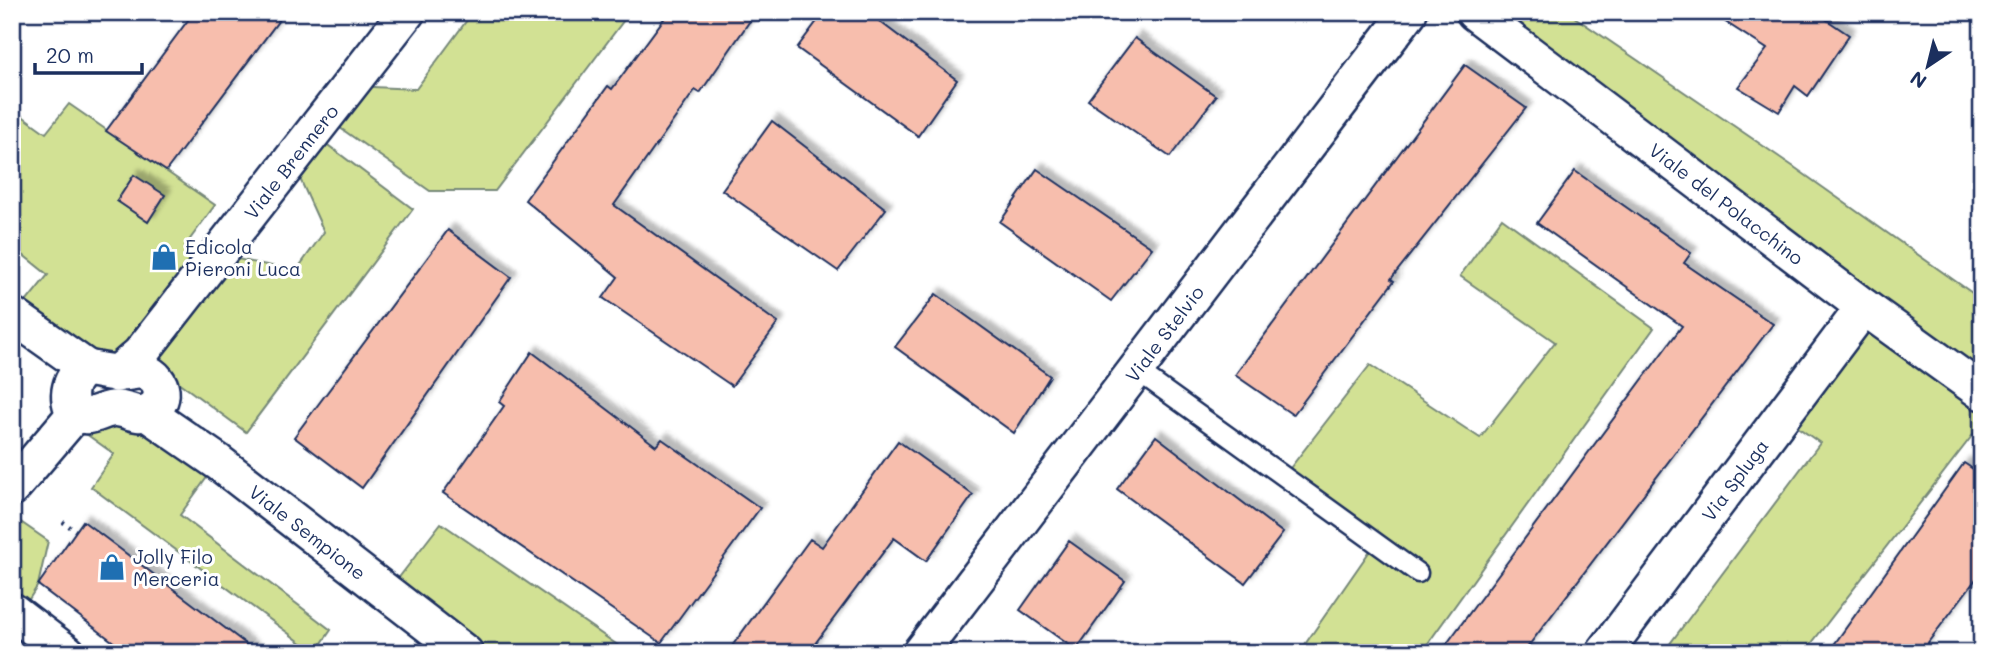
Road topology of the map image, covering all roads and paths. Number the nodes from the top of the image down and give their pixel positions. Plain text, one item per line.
1 (407, 12) edge
2 (1409, 12) edge
3 (1474, 12) edge
4 (1864, 307) junction
5 (12, 315) edge
6 (1136, 370) junction
7 (102, 371) junction
8 (1982, 392) edge
9 (147, 413) junction
10 (75, 414) junction
11 (12, 488) edge
12 (63, 522) dead end
13 (76, 531) dead end
14 (1418, 573) dead end
15 (12, 611) edge
16 (67, 653) edge
17 (465, 653) edge
18 (920, 653) edge
19 (1604, 653) edge

1 - 7 street, Viale Brennero
2 - 6 street, Viale Stelvio
3 - 4 street, Viale del Polacchino
4 - 8 street, Viale del Polacchino
4 - 19 street, Via Spluga
5 - 7 street
6 - 14 lane
6 - 18 street, Viale Stelvio
7 - 9 street
7 - 10 street, Viale Brennero
9 - 10 street
9 - 17 street, Viale Sempione
10 - 11 street
12 - 13 path
15 - 16 street

